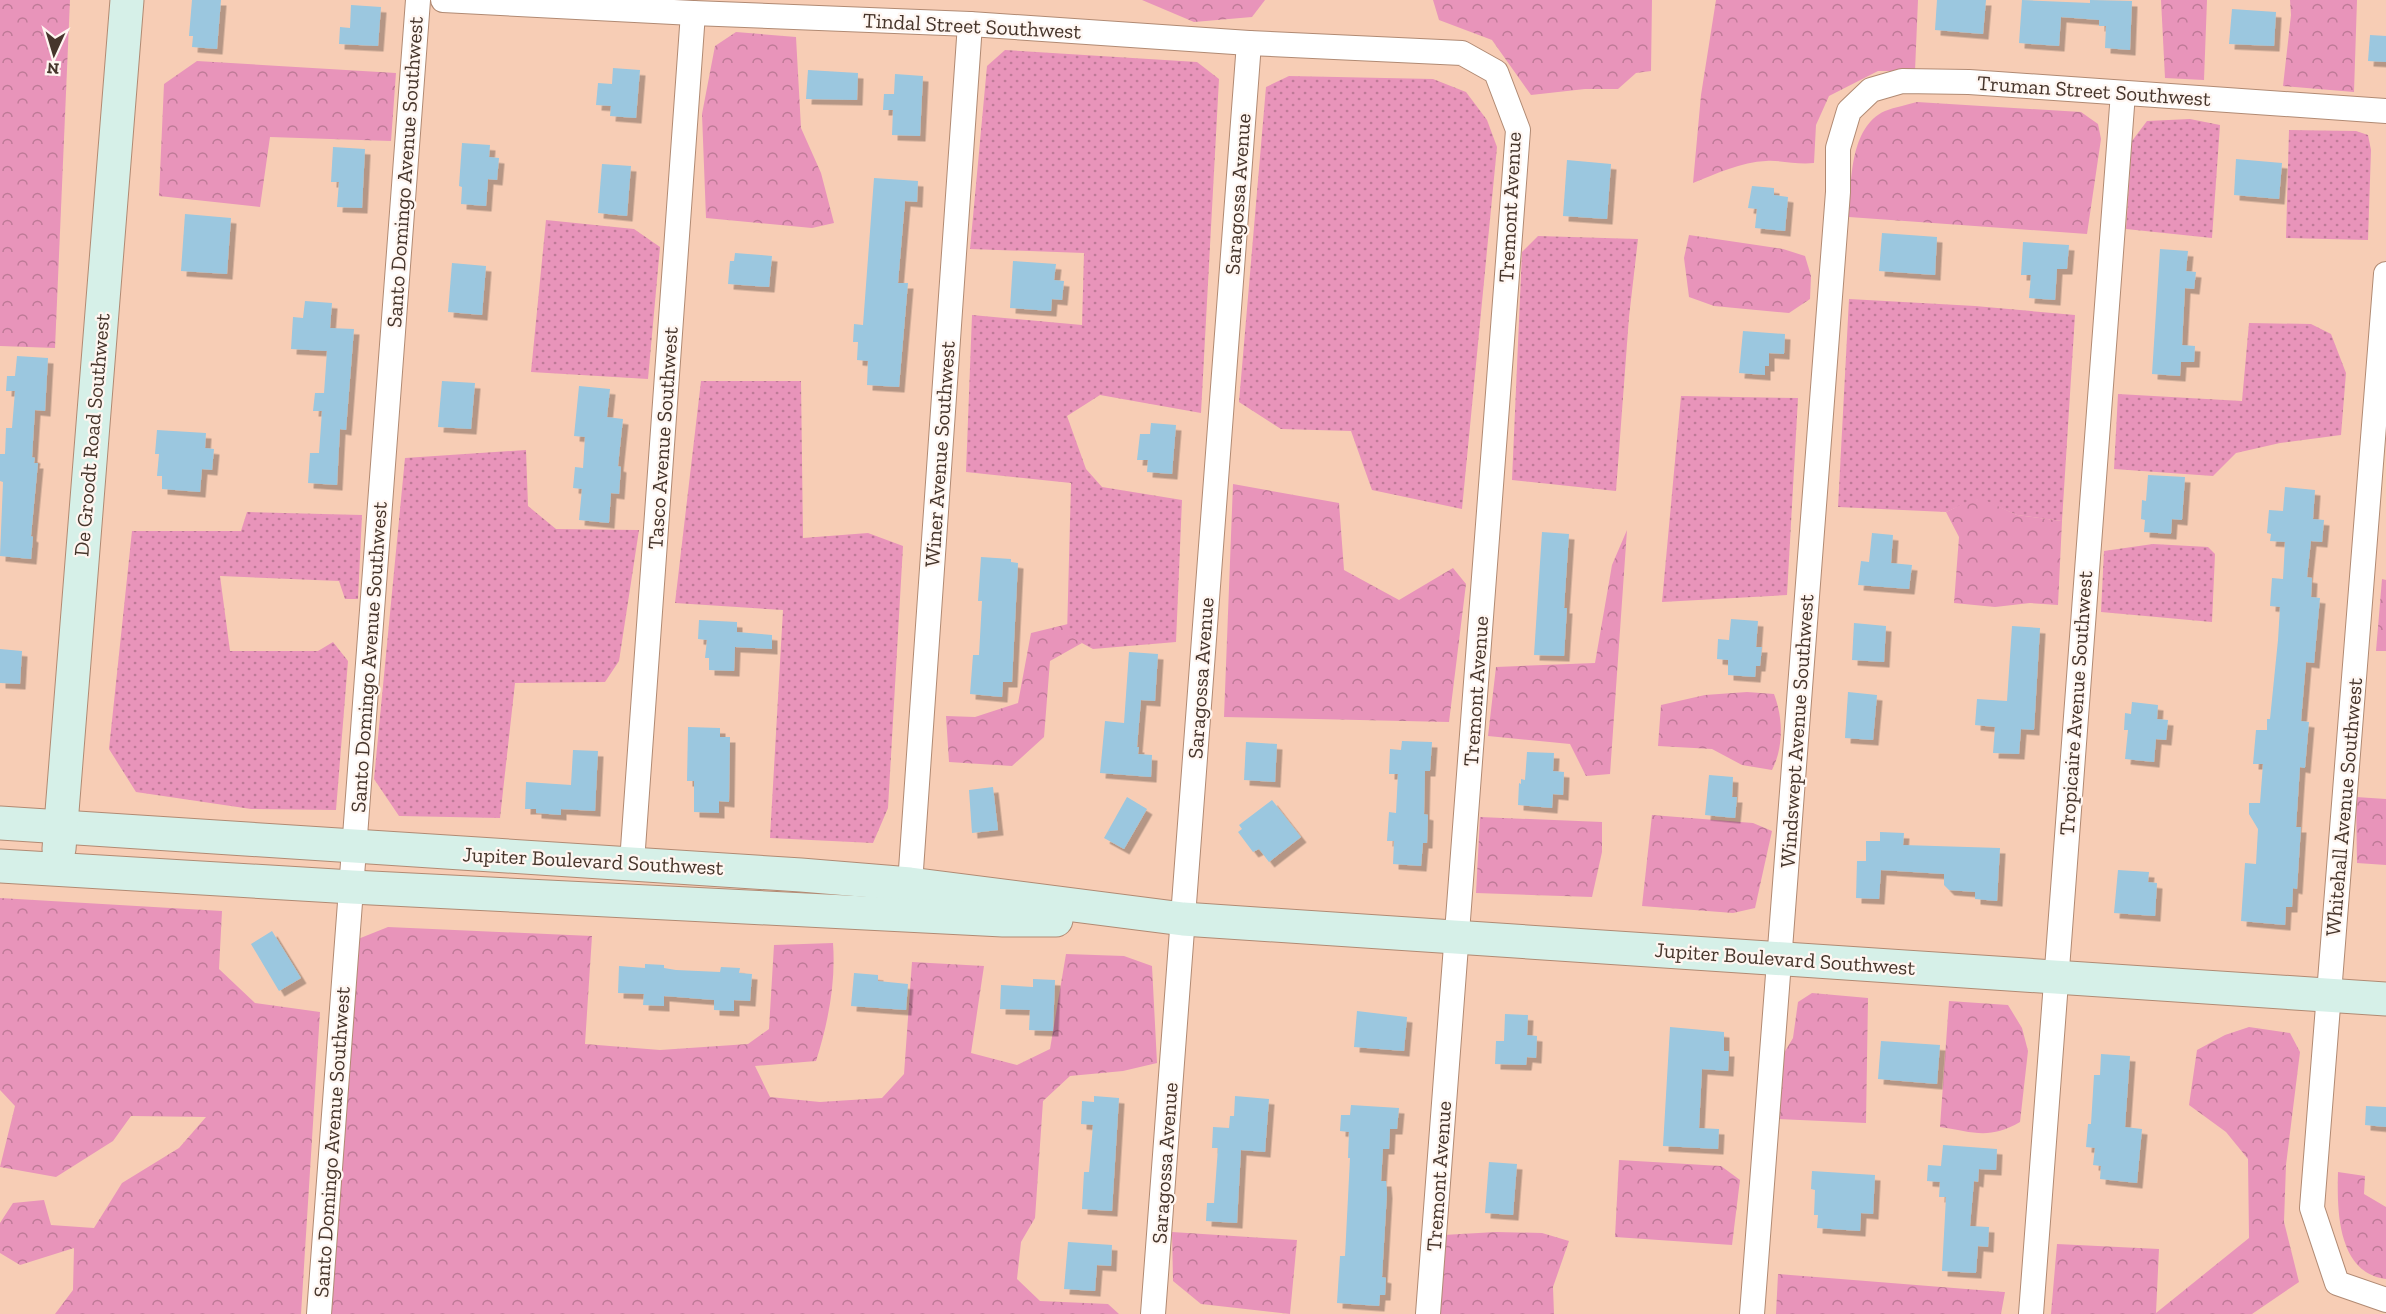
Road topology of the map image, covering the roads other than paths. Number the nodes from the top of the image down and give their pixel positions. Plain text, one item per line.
1 (127, 0) edge
2 (418, 0) edge
3 (443, 0) edge
4 (693, 14) junction
5 (970, 24) junction
6 (1249, 43) junction
7 (1496, 72) joint
8 (2123, 93) junction
9 (2386, 111) edge
10 (1838, 148) joint
11 (2386, 274) edge
12 (2382, 380) edge
13 (0, 823) edge
14 (61, 826) junction
15 (355, 847) junction
16 (632, 862) junction
17 (0, 866) edge
18 (57, 869) junction
19 (910, 884) junction
20 (352, 887) junction
21 (1183, 919) junction
22 (1458, 936) junction
23 (1779, 959) junction
24 (2056, 976) junction
25 (2328, 996) junction
26 (2386, 999) edge
27 (2386, 1300) edge
28 (319, 1314) edge
29 (1153, 1314) edge
30 (1428, 1314) edge
31 (1752, 1314) edge
32 (2031, 1314) edge

1 - 14 street, De Groodt Road Southwest
2 - 15 street, Santo Domingo Avenue Southwest
3 - 4 street, Tindal Street Southwest
4 - 5 street, Tindal Street Southwest
4 - 16 street, Tasco Avenue Southwest
5 - 6 street, Tindal Street Southwest
5 - 19 street, Winer Avenue Southwest
6 - 7 street, Tindal Street Southwest
6 - 21 street, Saragossa Avenue
7 - 22 street, Tremont Avenue
8 - 9 street, Truman Street Southwest
8 - 10 street, Truman Street Southwest
8 - 24 street, Tropicaire Avenue Southwest
10 - 23 street, Windswept Avenue Southwest
11 - 12 street, Whitehall Avenue Southwest
12 - 25 street, Whitehall Avenue Southwest
13 - 14 street, Jupiter Boulevard Southwest
14 - 15 street, Jupiter Boulevard Southwest
14 - 18 street, De Groodt Road Southwest
15 - 16 street, Jupiter Boulevard Southwest
15 - 20 street, Santo Domingo Avenue Southwest
16 - 19 street, Jupiter Boulevard Southwest
17 - 18 street, Jupiter Boulevard Southwest
18 - 20 street, Jupiter Boulevard Southwest
19 - 21 street, Jupiter Boulevard Southwest
20 - 21 street, Jupiter Boulevard Southwest
20 - 28 street, Santo Domingo Avenue Southwest
21 - 22 street, Jupiter Boulevard Southwest
21 - 29 street, Saragossa Avenue
22 - 23 street, Jupiter Boulevard Southwest
22 - 30 street, Tremont Avenue
23 - 24 street, Jupiter Boulevard Southwest
23 - 31 street, Windswept Avenue Southwest
24 - 25 street, Jupiter Boulevard Southwest
24 - 32 street, Tropicaire Avenue Southwest
25 - 26 street, Jupiter Boulevard Southwest
25 - 27 street, Whitehall Avenue Southwest

